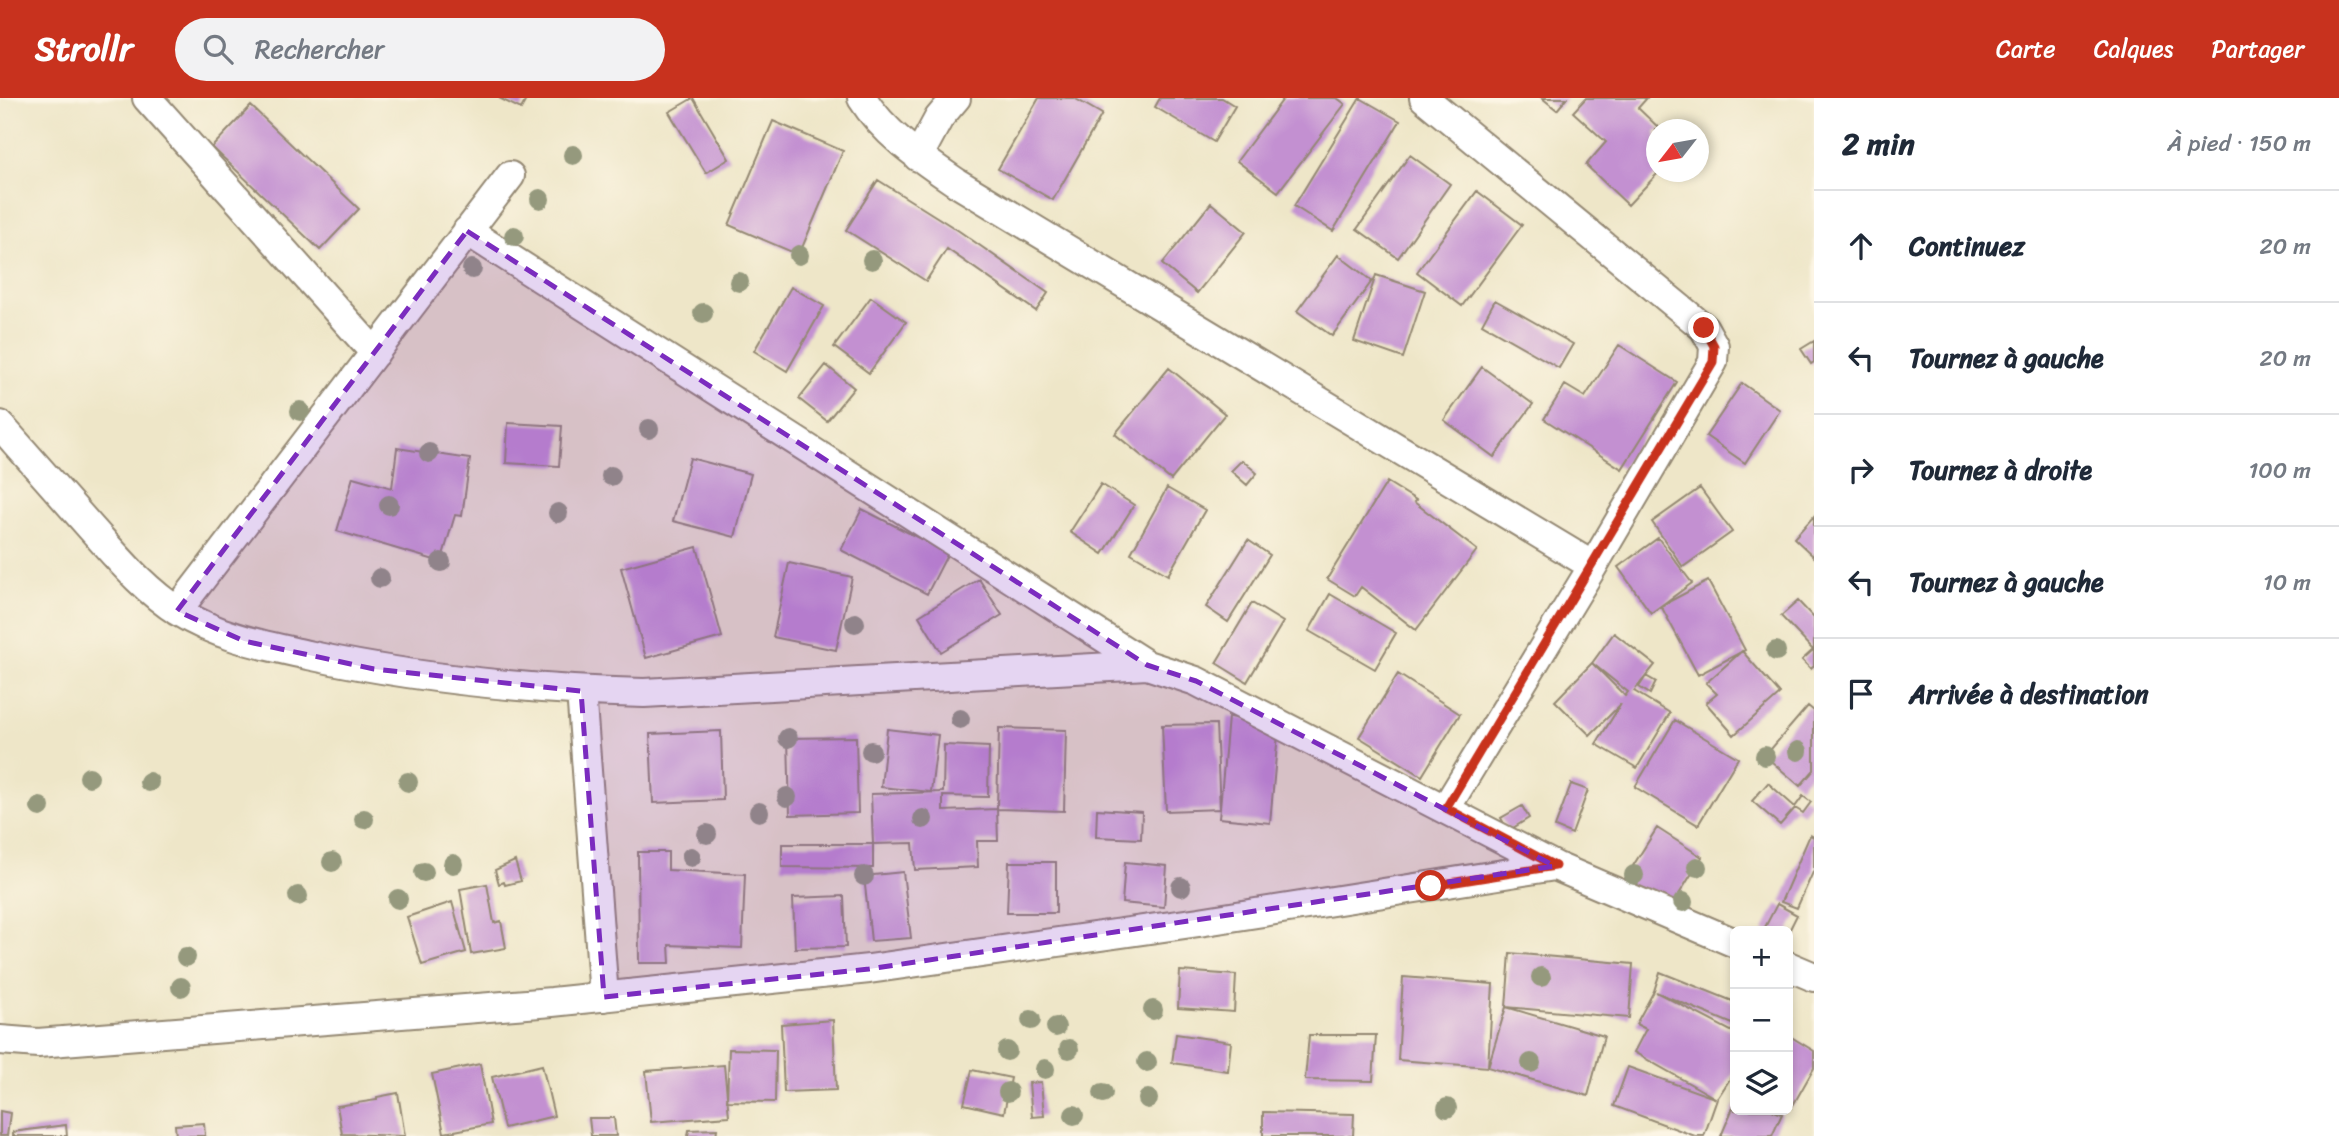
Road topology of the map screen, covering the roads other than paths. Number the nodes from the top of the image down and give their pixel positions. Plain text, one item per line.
1 (146, 98) edge
2 (862, 98) edge
3 (956, 98) edge
4 (1424, 98) edge
5 (918, 157) junction
6 (510, 176) dead end
7 (467, 231) junction
8 (375, 353) junction
9 (0, 425) edge
10 (1593, 566) junction
11 (177, 611) junction
12 (1147, 665) junction
13 (581, 691) junction
14 (1446, 808) junction
15 (1555, 866) junction
16 (1730, 941) edge
17 (1793, 968) edge
18 (1814, 977) edge
19 (604, 997) junction
20 (0, 1040) edge

1 - 8 street
2 - 5 street
3 - 5 street
4 - 10 street
5 - 10 street
6 - 7 street
7 - 8 street
7 - 12 street
8 - 11 street
9 - 11 street
10 - 14 street
11 - 13 street
12 - 13 street
12 - 14 street
13 - 19 street
14 - 15 street
15 - 16 street
15 - 19 street
17 - 18 street
19 - 20 street

